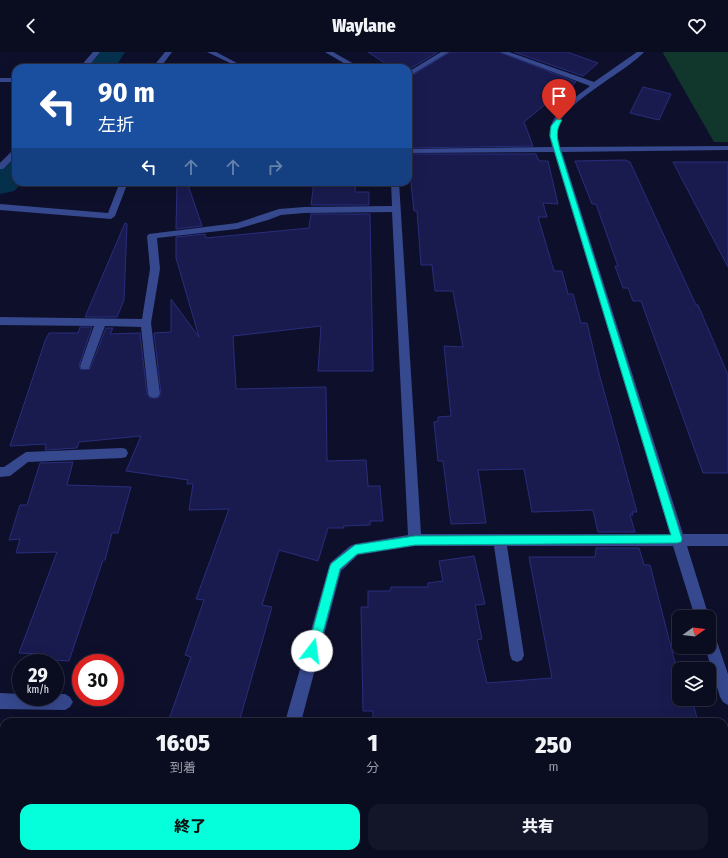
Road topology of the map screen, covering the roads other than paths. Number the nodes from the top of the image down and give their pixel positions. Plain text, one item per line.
1 (97, 52) edge
2 (169, 52) edge
3 (210, 52) edge
4 (328, 52) edge
5 (446, 52) edge
6 (503, 52) edge
7 (641, 52) edge
8 (234, 63) dead end
9 (86, 64) edge
10 (160, 64) edge
11 (350, 64) edge
12 (412, 73) edge
13 (0, 80) edge
14 (12, 80) edge
15 (595, 85) junction
16 (728, 148) edge
17 (557, 150) junction
18 (412, 151) edge
19 (12, 156) edge
20 (0, 167) edge
21 (122, 186) edge
22 (395, 186) edge
23 (0, 207) edge
24 (396, 209) junction
25 (0, 321) edge
26 (101, 322) junction
27 (146, 323) junction
28 (85, 366) dead end
29 (154, 394) dead end
30 (122, 453) dead end
31 (0, 472) edge
32 (677, 539) junction
33 (415, 540) junction
34 (500, 540) junction
35 (728, 540) edge
36 (700, 610) edge
37 (714, 654) edge
38 (517, 655) dead end
39 (728, 697) edge
40 (0, 701) edge
41 (12, 701) edge
42 (294, 718) edge

1 - 9 street
2 - 10 street
3 - 8 street
4 - 11 street
5 - 12 street
6 - 15 street
7 - 15 street
13 - 14 street
15 - 17 street
16 - 17 street
17 - 18 street
17 - 32 street
19 - 20 street
21 - 23 street
22 - 24 street
24 - 27 street
24 - 33 street
25 - 26 street
26 - 27 street
26 - 28 street
27 - 29 street
30 - 31 street
32 - 34 street
32 - 35 street
32 - 36 street
33 - 34 street
33 - 42 street
34 - 38 street
37 - 39 street
40 - 41 street

